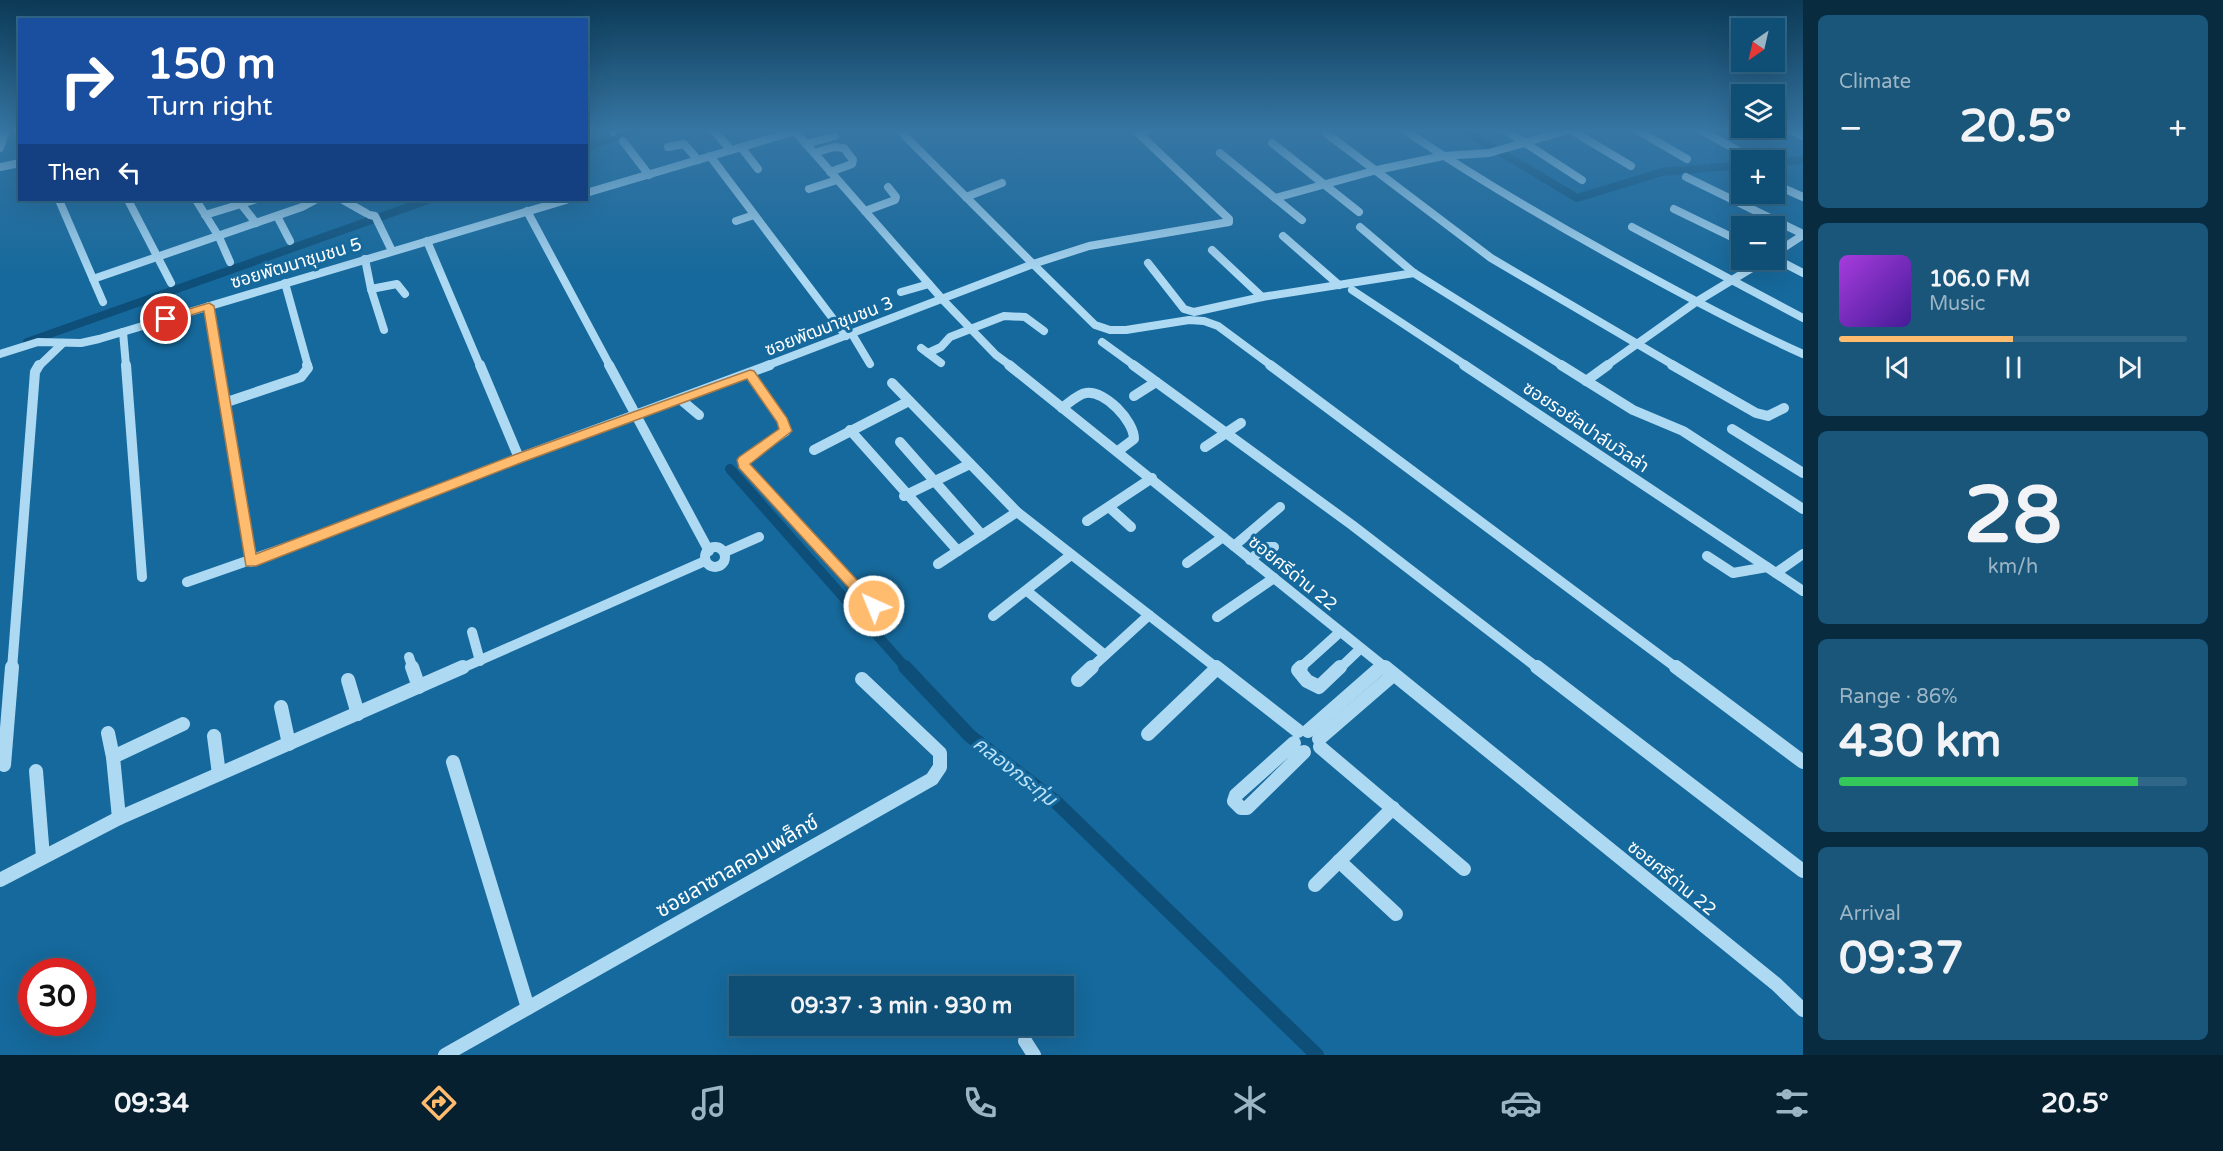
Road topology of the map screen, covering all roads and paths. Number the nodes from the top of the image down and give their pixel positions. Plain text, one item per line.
1 (636, 179) edge
2 (728, 179) edge
3 (828, 179) edge
4 (837, 179) edge
5 (948, 179) edge
6 (1187, 179) edge
7 (1252, 179) edge
8 (1319, 179) edge
9 (1346, 179) edge
10 (1389, 179) edge
11 (1480, 179) edge
12 (1691, 179) edge
13 (1002, 183) dead end
14 (1326, 185) junction
15 (888, 187) dead end
16 (809, 189) dead end
17 (1785, 189) edge
18 (588, 193) edge
19 (966, 197) junction
20 (1803, 197) edge
21 (1275, 198) junction
22 (59, 201) edge
23 (129, 201) edge
24 (197, 201) edge
25 (251, 201) edge
26 (313, 201) edge
27 (346, 201) edge
28 (353, 201) edge
29 (562, 201) edge
30 (241, 204) junction
31 (1674, 209) dead end
32 (527, 211) junction
33 (865, 211) junction
34 (1359, 213) dead end
35 (754, 214) junction
36 (205, 215) junction
37 (373, 215) junction
38 (277, 216) junction
39 (1302, 220) dead end
40 (736, 221) dead end
41 (256, 224) junction
42 (1360, 227) dead end
43 (1632, 227) dead end
44 (1803, 235) edge
45 (1283, 236) dead end
46 (219, 237) junction
47 (1731, 237) edge
48 (427, 241) junction
49 (290, 242) dead end
50 (1785, 247) edge
51 (1212, 250) dead end
52 (392, 251) junction
53 (158, 257) junction
54 (365, 259) junction
55 (230, 262) dead end
56 (1148, 262) dead end
57 (1033, 264) junction
58 (1785, 264) edge
59 (1749, 270) edge
60 (1414, 273) junction
61 (1803, 273) edge
62 (93, 279) junction
63 (1732, 281) junction
64 (171, 283) dead end
65 (285, 283) junction
66 (928, 284) junction
67 (1339, 285) junction
68 (371, 289) junction
69 (1352, 290) dead end
70 (901, 292) dead end
71 (405, 294) dead end
72 (1262, 297) junction
73 (943, 300) junction
74 (103, 302) dead end
75 (1696, 302) junction
76 (209, 306) junction
77 (1803, 318) edge
78 (970, 329) junction
79 (384, 330) dead end
80 (1044, 331) dead end
81 (123, 332) junction
82 (849, 335) junction
83 (1102, 342) dead end
84 (63, 343) junction
85 (1637, 345) junction
86 (0, 354) edge
87 (1803, 354) edge
88 (941, 363) dead end
89 (870, 364) dead end
90 (750, 374) junction
91 (1586, 381) junction
92 (1156, 382) junction
93 (892, 383) dead end
94 (1134, 396) dead end
95 (680, 399) junction
96 (909, 401) junction
97 (225, 403) junction
98 (1062, 408) junction
99 (1784, 408) dead end
100 (699, 415) dead end
101 (636, 416) junction
102 (1240, 423) dead end
103 (1732, 429) dead end
104 (850, 430) junction
105 (1226, 433) junction
106 (900, 442) dead end
107 (1205, 447) dead end
108 (814, 450) dead end
109 (1118, 451) junction
110 (519, 458) junction
111 (970, 464) junction
112 (1803, 473) edge
113 (1152, 478) junction
114 (935, 481) junction
115 (906, 495) junction
116 (1109, 507) junction
117 (1280, 507) dead end
118 (1803, 509) edge
119 (1017, 512) junction
120 (1087, 521) dead end
121 (1131, 527) dead end
122 (982, 535) junction
123 (759, 537) dead end
124 (1223, 537) junction
125 (1234, 546) junction
126 (1274, 547) dead end
127 (958, 551) junction
128 (725, 552) junction
129 (1803, 554) edge
130 (1071, 555) junction
131 (707, 556) junction
132 (1707, 556) dead end
133 (1251, 560) junction
134 (251, 562) junction
135 (1187, 563) dead end
136 (938, 564) dead end
137 (1771, 570) junction
138 (142, 577) dead end
139 (1274, 578) junction
140 (188, 582) dead end
141 (1027, 591) junction
142 (1803, 591) edge
143 (874, 606) dead end
144 (1149, 615) junction
145 (993, 616) dead end
146 (1217, 617) dead end
147 (472, 632) dead end
148 (1340, 632) junction
149 (1360, 649) junction
150 (1105, 655) junction
151 (409, 657) dead end
152 (480, 661) junction
153 (1382, 666) junction
154 (1216, 669) junction
155 (1393, 675) junction
156 (862, 679) dead end
157 (348, 680) dead end
158 (1078, 680) dead end
159 (419, 687) junction
160 (281, 707) dead end
161 (358, 714) junction
162 (183, 724) dead end
163 (108, 733) dead end
164 (1148, 734) dead end
165 (1300, 735) junction
166 (214, 736) dead end
167 (1319, 743) junction
168 (289, 744) junction
169 (1304, 752) junction
170 (113, 757) junction
171 (453, 762) dead end
172 (1803, 762) edge
173 (4, 765) dead end
174 (36, 771) dead end
175 (219, 774) junction
176 (1393, 808) junction
177 (119, 818) junction
178 (43, 857) junction
179 (1339, 861) junction
180 (1464, 869) dead end
181 (1803, 872) edge
182 (0, 880) edge
183 (1315, 885) dead end
184 (1395, 914) dead end
185 (528, 1008) junction
186 (1803, 1010) edge
187 (1025, 1041) dead end
188 (445, 1055) edge
189 (1034, 1055) edge

1 - 18 street
2 - 35 street
3 - 16 street
4 - 33 street, ซอยศรีด่าน 22
5 - 19 street
6 - 57 street, ซอยพัฒนาชุมชน 3
7 - 21 street
8 - 14 street
9 - 14 street
10 - 85 street
11 - 75 street
12 - 44 street
13 - 19 street
14 - 21 street
14 - 34 street
15 - 33 street
17 - 20 street
19 - 57 street
21 - 39 street
22 - 62 street
23 - 53 street
24 - 36 street
25 - 30 street
26 - 38 street
27 - 37 street
28 - 37 street
29 - 32 street, ซอยพัฒนาชุมชน 5
30 - 36 street
30 - 41 street
31 - 47 street
32 - 48 street, ซอยพัฒนาชุมชน 5
32 - 101 street
33 - 66 street, ซอยศรีด่าน 22
35 - 40 street
35 - 82 street
36 - 46 street
37 - 52 street
38 - 41 street
38 - 49 street
41 - 46 street
42 - 60 street
43 - 63 street
44 - 50 street
45 - 67 street
46 - 53 street
46 - 55 street
48 - 52 street, ซอยพัฒนาชุมชน 5
48 - 110 street
51 - 72 street
52 - 54 street, ซอยพัฒนาชุมชน 5
53 - 62 street
53 - 64 street
54 - 65 street, ซอยพัฒนาชุมชน 5
54 - 68 street
56 - 72 street
57 - 73 street, ซอยพัฒนาชุมชน 3
57 - 172 street
58 - 61 street
59 - 63 street
60 - 67 street
60 - 91 street
62 - 74 street
63 - 75 street
63 - 77 street
65 - 76 street, ซอยพัฒนาชุมชน 5
65 - 97 street
66 - 70 street
66 - 73 street, ซอยศรีด่าน 22
67 - 72 street
68 - 71 street
68 - 79 street
69 - 137 street, ซอยรอยัลปาล์มวิลล่า
73 - 78 street, ซอยศรีด่าน 22
73 - 82 street, ซอยพัฒนาชุมชน 3
75 - 85 street
75 - 87 street
76 - 81 street, ซอยพัฒนาชุมชน 5
76 - 97 street
78 - 80 street
78 - 88 street
78 - 98 street, ซอยศรีด่าน 22
81 - 84 street, ซอยพัฒนาชุมชน 5
81 - 138 street
82 - 89 street
82 - 90 street, ซอยพัฒนาชุมชน 3
83 - 92 street
84 - 86 street, ซอยพัฒนาชุมชน 5
84 - 173 street
85 - 91 street
85 - 99 street
90 - 95 street, ซอยพัฒนาชุมชน 3
90 - 143 street
91 - 118 street
92 - 94 street
92 - 105 street
93 - 96 street
95 - 100 street
95 - 101 street, ซอยพัฒนาชุมชน 3
96 - 104 street
96 - 111 street
97 - 134 street
98 - 109 street, ซอยศรีด่าน 22
98 - 109 street
101 - 110 street, ซอยพัฒนาชุมชน 3
101 - 131 street
102 - 105 street
103 - 112 street
104 - 108 street
104 - 115 street
105 - 107 street
105 - 181 street
106 - 114 street
109 - 113 street, ซอยศรีด่าน 22
110 - 134 street, ซอยพัฒนาชุมชน 3
111 - 114 street
111 - 119 street
113 - 116 street
113 - 124 street, ซอยศรีด่าน 22
114 - 115 street
114 - 122 street
115 - 127 street
116 - 120 street
116 - 121 street
117 - 125 street
119 - 122 street
119 - 130 street
122 - 127 street
123 - 128 street
124 - 125 street, ซอยศรีด่าน 22
124 - 135 street
125 - 133 street, ซอยศรีด่าน 22
126 - 133 street
127 - 136 street
128 - 131 street
128 - 131 street
129 - 137 street
130 - 141 street
130 - 144 street
131 - 152 street
132 - 137 street
133 - 139 street, ซอยศรีด่าน 22
134 - 140 street, ซอยพัฒนาชุมชน 3
137 - 142 street, ซอยรอยัลปาล์มวิลล่า
139 - 146 street
139 - 148 street, ซอยศรีด่าน 22
141 - 145 street
141 - 150 street
144 - 150 street
144 - 154 street
147 - 152 street
148 - 149 street, ซอยศรีด่าน 22
148 - 149 street
149 - 153 street, ซอยศรีด่าน 22
150 - 158 street
151 - 159 street
152 - 159 street
153 - 155 street, ซอยศรีด่าน 22
153 - 165 street
154 - 164 street
154 - 165 street
155 - 167 street
155 - 186 street, ซอยศรีด่าน 22
156 - 185 street, ซอยลาซาลคอมเพล็กซ์
157 - 161 street
159 - 161 street
160 - 168 street
161 - 168 street
162 - 170 street
163 - 170 street
165 - 167 street
165 - 169 street
165 - 169 street
166 - 175 street
167 - 169 street
167 - 176 street
168 - 175 street
170 - 177 street
171 - 185 street
174 - 178 street
175 - 177 street
176 - 179 street
176 - 180 street
177 - 178 street
178 - 182 street
179 - 183 street
179 - 184 street
185 - 188 street, ซอยลาซาลคอมเพล็กซ์
187 - 189 street

